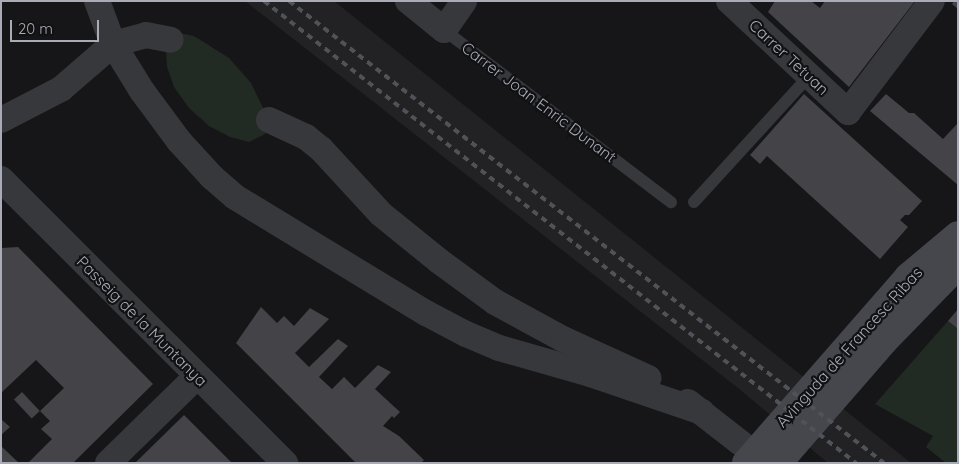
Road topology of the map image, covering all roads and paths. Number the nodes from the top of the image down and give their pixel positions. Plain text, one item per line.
1 (97, 1) edge
2 (408, 1) edge
3 (464, 1) edge
4 (932, 1) edge
5 (739, 5) edge
6 (444, 30) junction
7 (171, 40) dead end
8 (113, 44) junction
9 (809, 76) junction
10 (1, 120) edge
11 (269, 120) dead end
12 (1, 179) edge
13 (671, 202) dead end
14 (694, 202) dead end
15 (14, 205) edge
16 (958, 235) edge
17 (958, 265) edge
18 (841, 372) junction
19 (197, 376) junction
20 (702, 412) junction
21 (761, 455) edge
22 (108, 463) edge
23 (285, 463) edge

1 - 8 street
2 - 6 street, Carrer Joan Enric Dunant
3 - 6 street
4 - 9 street, Carrer Tetuan
5 - 9 street, Carrer Tetuan
6 - 13 lane, Carrer Joan Enric Dunant
7 - 8 street
8 - 10 street
8 - 20 street
9 - 14 lane
11 - 20 street
12 - 15 street, Passeig de la Muntanya
15 - 19 street, Passeig de la Muntanya
16 - 18 street, Avinguda de Francesc Ribas
17 - 18 street, Avinguda de Francesc Ribas
18 - 21 street, Avinguda de Francesc Ribas
19 - 22 street
19 - 23 street, Passeig de la Muntanya
20 - 21 street

